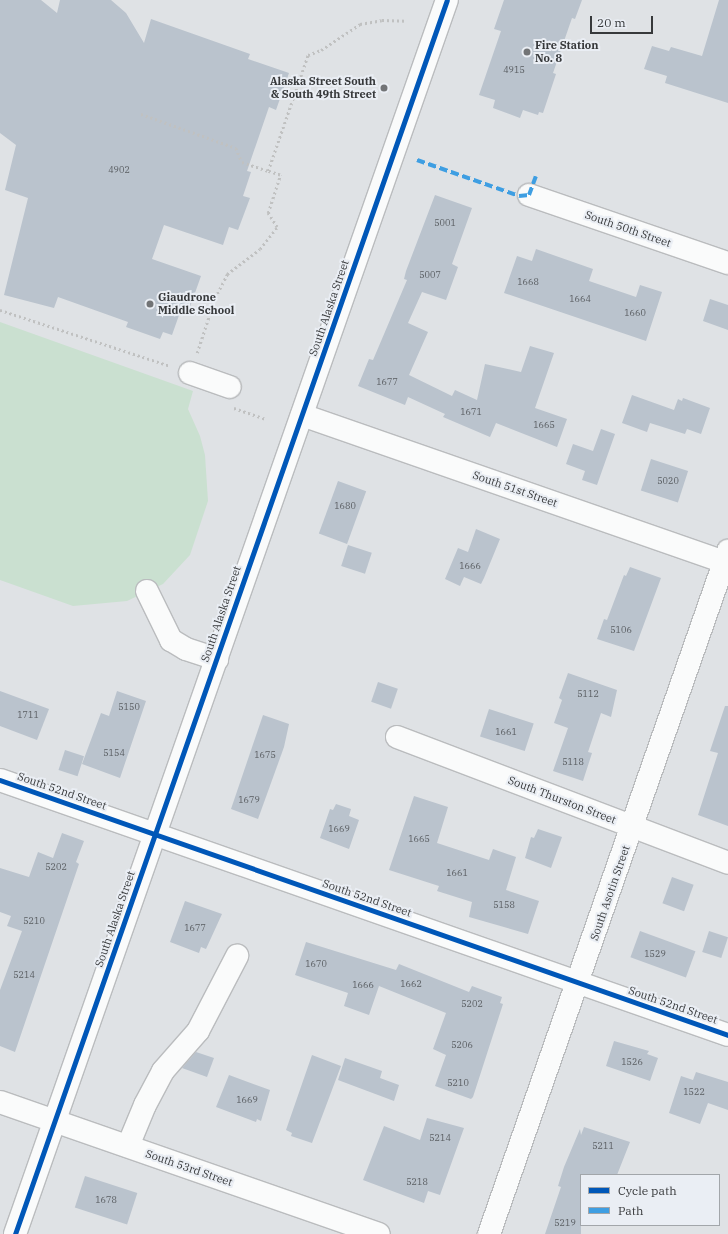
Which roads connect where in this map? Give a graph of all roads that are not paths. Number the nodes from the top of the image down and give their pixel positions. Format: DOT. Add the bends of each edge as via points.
graph roads {
  1 [pos="447,0"];
  2 [pos="529,194"];
  3 [pos="728,263"];
  4 [pos="190,373"];
  5 [pos="230,387"];
  6 [pos="302,415"];
  7 [pos="727,559"];
  8 [pos="147,591"];
  9 [pos="217,659"];
  10 [pos="397,737"];
  11 [pos="0,780"];
  12 [pos="633,827"];
  13 [pos="155,834"];
  14 [pos="728,863"];
  15 [pos="237,956"];
  16 [pos="578,983"];
  17 [pos="728,1035"];
  18 [pos="0,1102"];
  19 [pos="55,1121"];
  20 [pos="128,1146"];
  21 [pos="15,1234"];
  22 [pos="379,1234"];
  23 [pos="489,1234"];
  1 -- 6 [label="street, South Alaska Street"];
  2 -- 3 [label="street, South 50th Street"];
  4 -- 5 [label="street"];
  6 -- 7 [label="street, South 51st Street"];
  6 -- 9 [label="street, South Alaska Street"];
  7 -- 12 [label="street, South Asotin Street"];
  8 -- 9 [label="street" via="171,640 186,649"];
  9 -- 13 [label="street, South Alaska Street"];
  10 -- 12 [label="street, South Thurston Street"];
  11 -- 13 [label="street, South 52nd Street"];
  12 -- 14 [label="street, South Thurston Street"];
  12 -- 16 [label="street, South Asotin Street"];
  13 -- 16 [label="street, South 52nd Street"];
  13 -- 19 [label="street, South Alaska Street"];
  15 -- 20 [label="street" via="198,1031 163,1071"];
  16 -- 17 [label="street, South 52nd Street"];
  16 -- 23 [label="street, South Asotin Street"];
  18 -- 19 [label="street, South 53rd Street"];
  19 -- 20 [label="street, South 53rd Street"];
  19 -- 21 [label="street, South Alaska Street"];
  20 -- 22 [label="street, South 53rd Street"];
}
